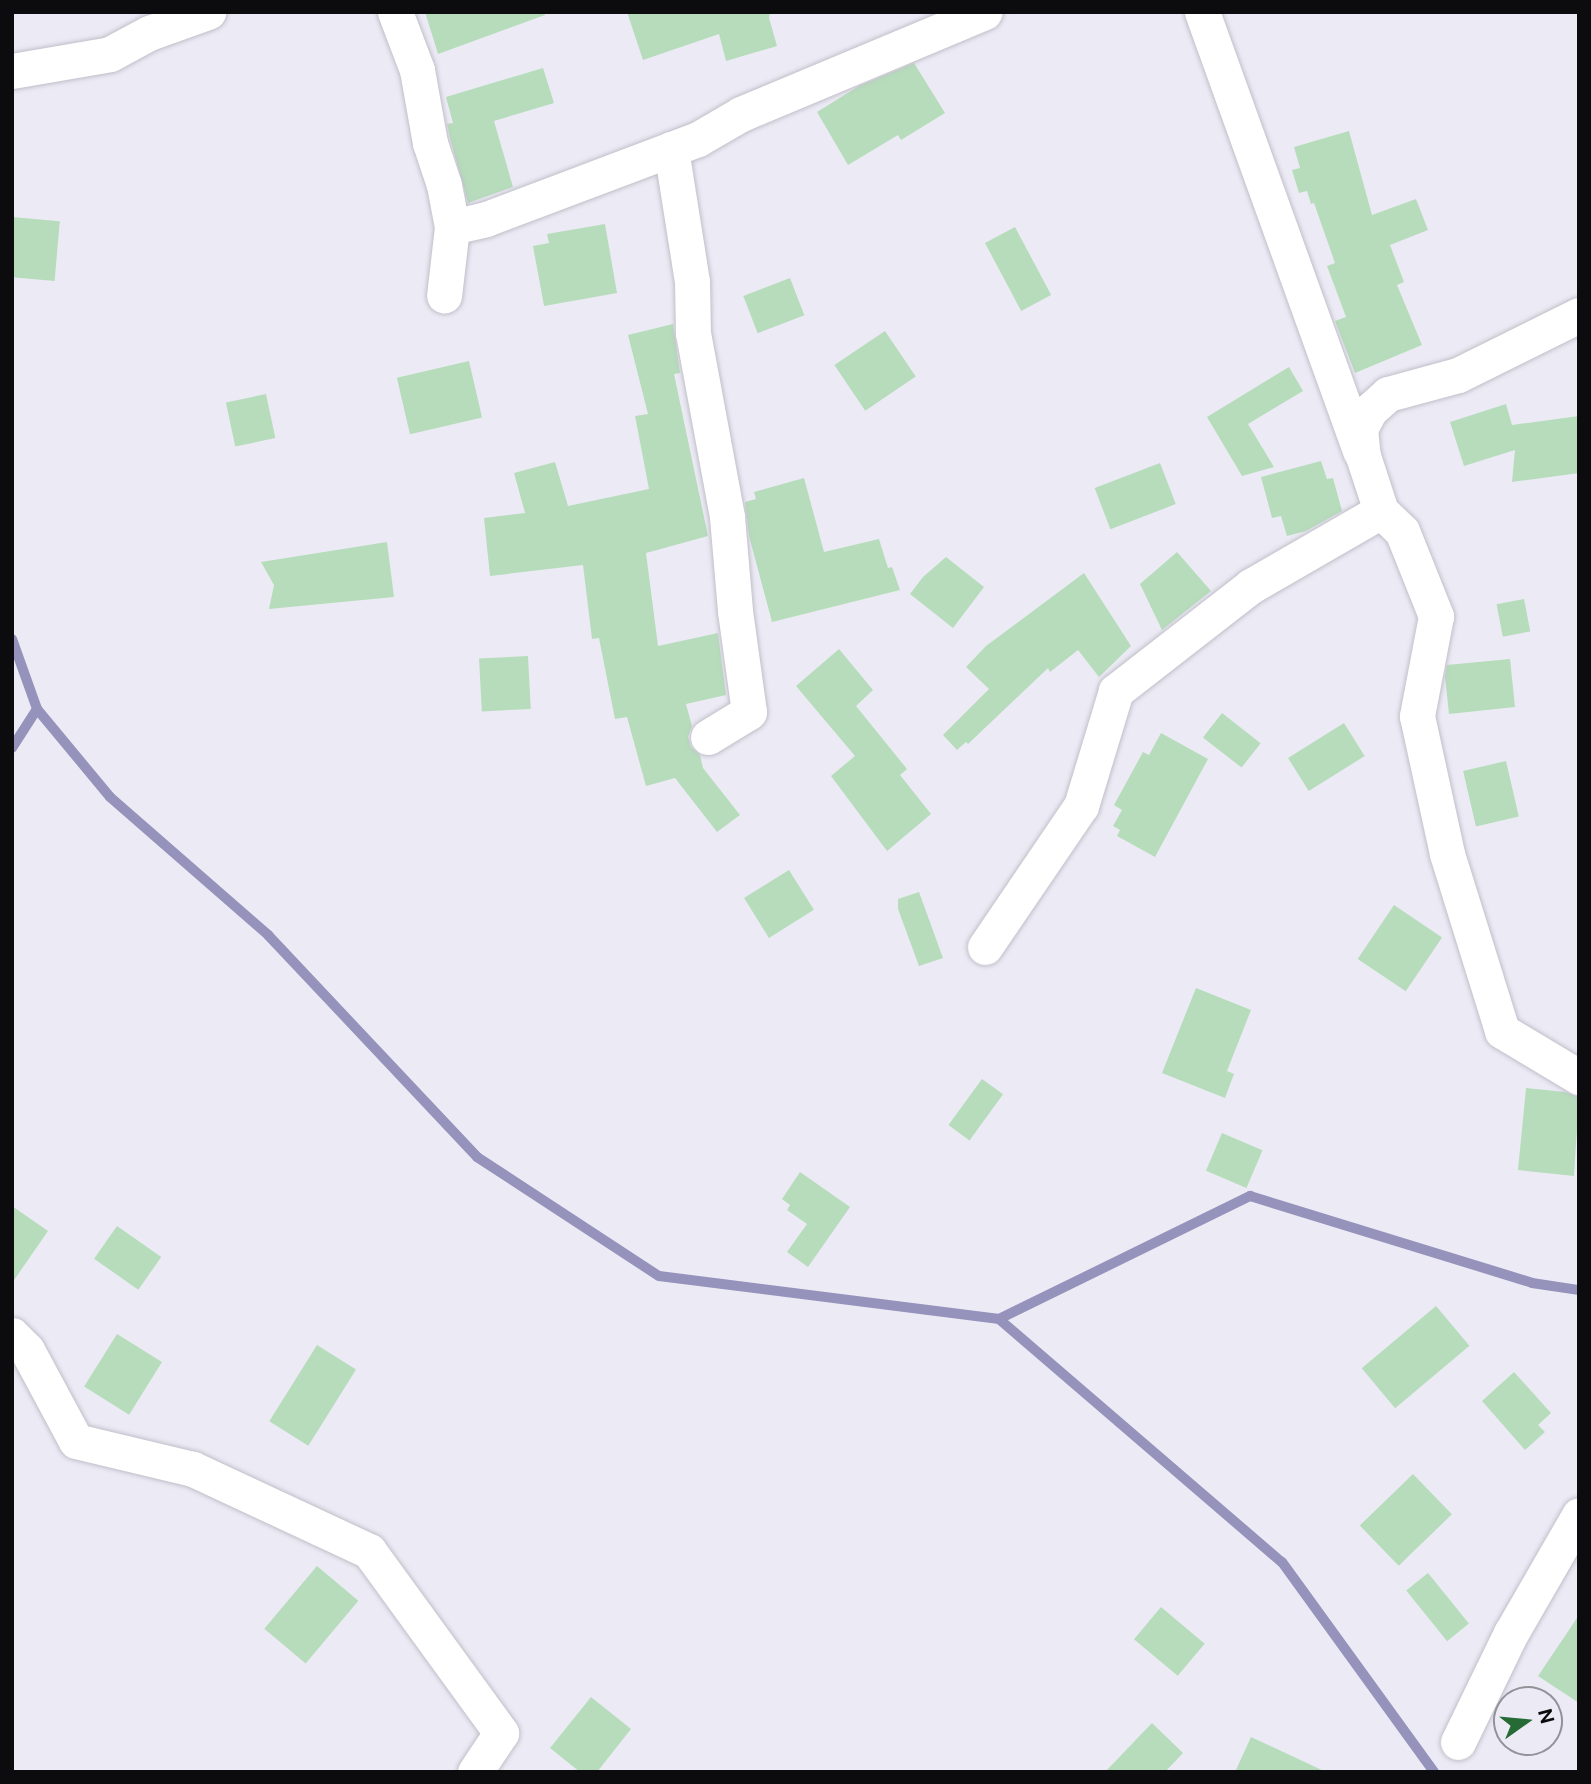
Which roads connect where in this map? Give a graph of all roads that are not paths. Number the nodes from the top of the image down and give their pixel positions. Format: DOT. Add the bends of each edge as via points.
graph roads {
  1 [pos="208,12"];
  2 [pos="395,12"];
  3 [pos="985,12"];
  4 [pos="1202,12"];
  5 [pos="12,72"];
  6 [pos="671,149"];
  7 [pos="452,227"];
  8 [pos="444,296"];
  9 [pos="1579,315"];
  10 [pos="1363,456"];
  11 [pos="1381,511"];
  12 [pos="708,737"];
  13 [pos="985,947"];
  14 [pos="1579,1077"];
  15 [pos="12,1335"];
  16 [pos="1579,1515"];
  17 [pos="1458,1742"];
  18 [pos="475,1772"];
  1 -- 5 [label="street" via="149,33 110,54"];
  2 -- 7 [label="street" via="417,70"];
  3 -- 6 [label="street" via="741,114"];
  4 -- 10 [label="street"];
  6 -- 7 [label="street" via="486,219"];
  6 -- 12 [label="street" via="692,282 693,332 727,517 749,712"];
  7 -- 8 [label="street"];
  9 -- 10 [label="street" via="1458,376 1388,394 1370,410 1360,429"];
  10 -- 11 [label="street"];
  11 -- 13 [label="street" via="1251,586 1116,691 1081,806"];
  11 -- 14 [label="street" via="1402,531 1436,616 1417,716 1447,854 1502,1031"];
  15 -- 18 [label="street" via="27,1350 76,1441 193,1469 369,1551 501,1733"];
  16 -- 17 [label="street" via="1511,1633"];
}
